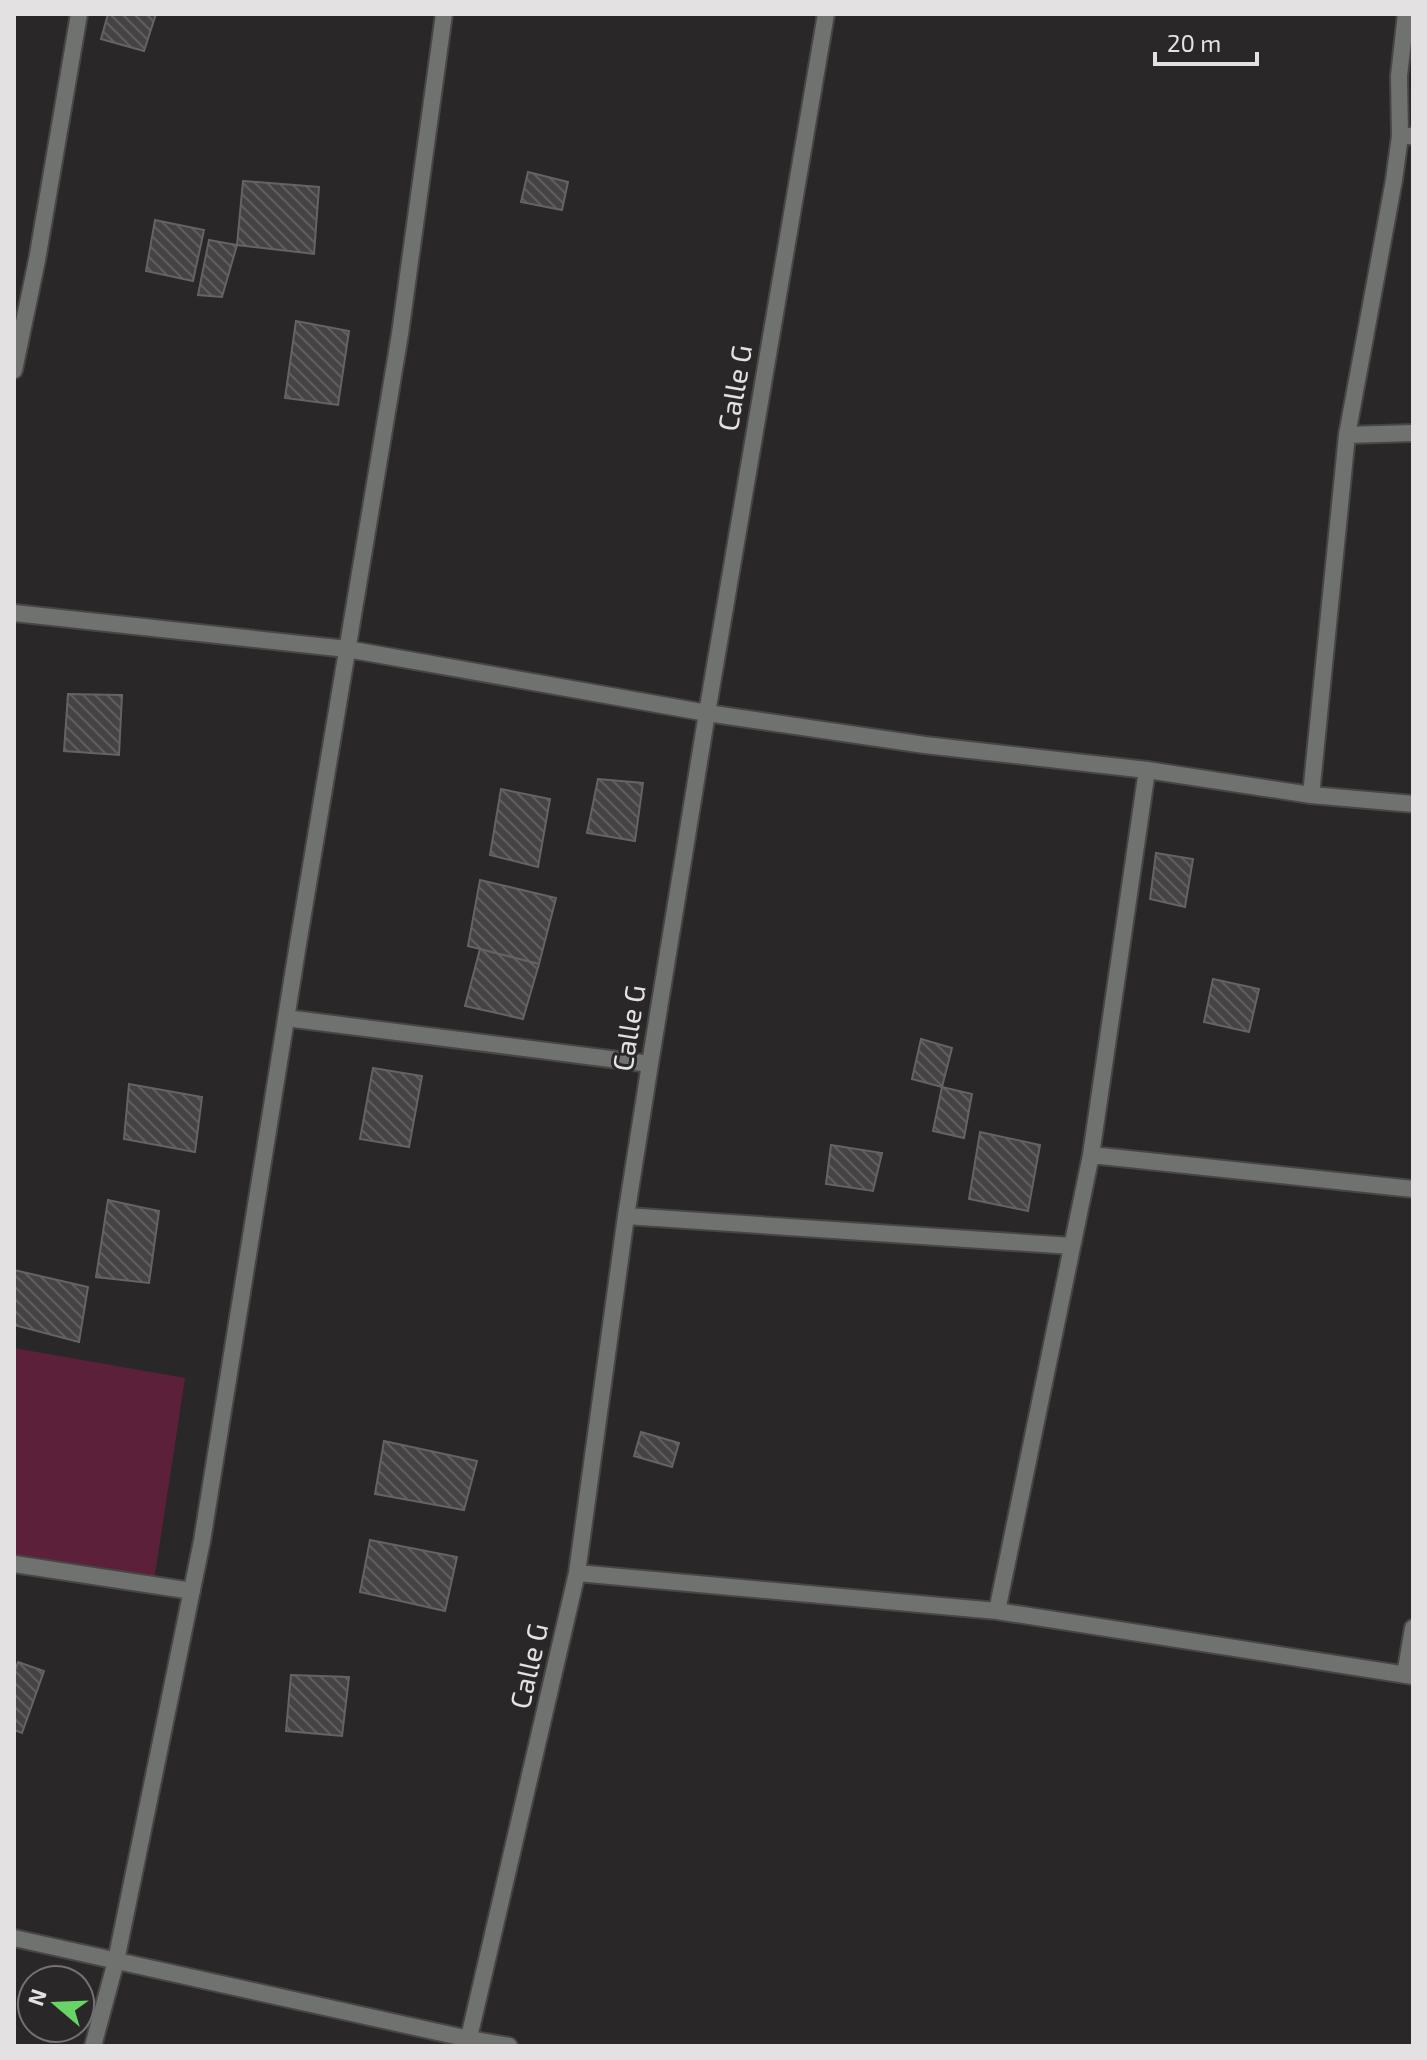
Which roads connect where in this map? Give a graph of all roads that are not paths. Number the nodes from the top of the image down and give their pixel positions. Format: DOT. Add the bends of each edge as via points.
graph roads {
  1 [pos="79,14"];
  2 [pos="444,14"];
  3 [pos="826,14"];
  4 [pos="1406,14"];
  5 [pos="1406,136"];
  6 [pos="14,370"];
  7 [pos="1413,433"];
  8 [pos="1347,435"];
  9 [pos="14,613"];
  10 [pos="347,649"];
  11 [pos="707,713"];
  12 [pos="1147,770"];
  13 [pos="1311,795"];
  14 [pos="1413,804"];
  15 [pos="286,1018"];
  16 [pos="650,1064"];
  17 [pos="1091,1155"];
  18 [pos="1413,1189"];
  19 [pos="626,1216"];
  20 [pos="1072,1246"];
  21 [pos="14,1564"];
  22 [pos="577,1573"];
  23 [pos="192,1591"];
  24 [pos="997,1611"];
  25 [pos="1413,1628"];
  26 [pos="1409,1676"];
  27 [pos="14,1938"];
  28 [pos="116,1961"];
  29 [pos="468,2042"];
  30 [pos="93,2046"];
  31 [pos="509,2046"];
  1 -- 6 [label="street"];
  2 -- 10 [label="street" via="400,334"];
  3 -- 11 [label="street, Calle G"];
  4 -- 5 [label="street" via="1399,76"];
  5 -- 8 [label="street"];
  7 -- 8 [label="street"];
  8 -- 13 [label="street"];
  9 -- 10 [label="street"];
  10 -- 11 [label="street"];
  10 -- 15 [label="street"];
  11 -- 12 [label="street"];
  11 -- 16 [label="street, Calle G"];
  12 -- 13 [label="street"];
  12 -- 17 [label="street"];
  13 -- 14 [label="street"];
  15 -- 16 [label="street"];
  15 -- 23 [label="street"];
  16 -- 19 [label="street, Calle G"];
  17 -- 18 [label="street"];
  17 -- 20 [label="street"];
  19 -- 20 [label="street"];
  19 -- 22 [label="street, Calle G"];
  20 -- 24 [label="street"];
  21 -- 23 [label="street"];
  22 -- 24 [label="street"];
  22 -- 29 [label="street, Calle G"];
  23 -- 28 [label="street"];
  24 -- 26 [label="street"];
  25 -- 26 [label="street"];
  27 -- 28 [label="street"];
  28 -- 29 [label="street"];
  28 -- 30 [label="street"];
  29 -- 31 [label="street"];
}
